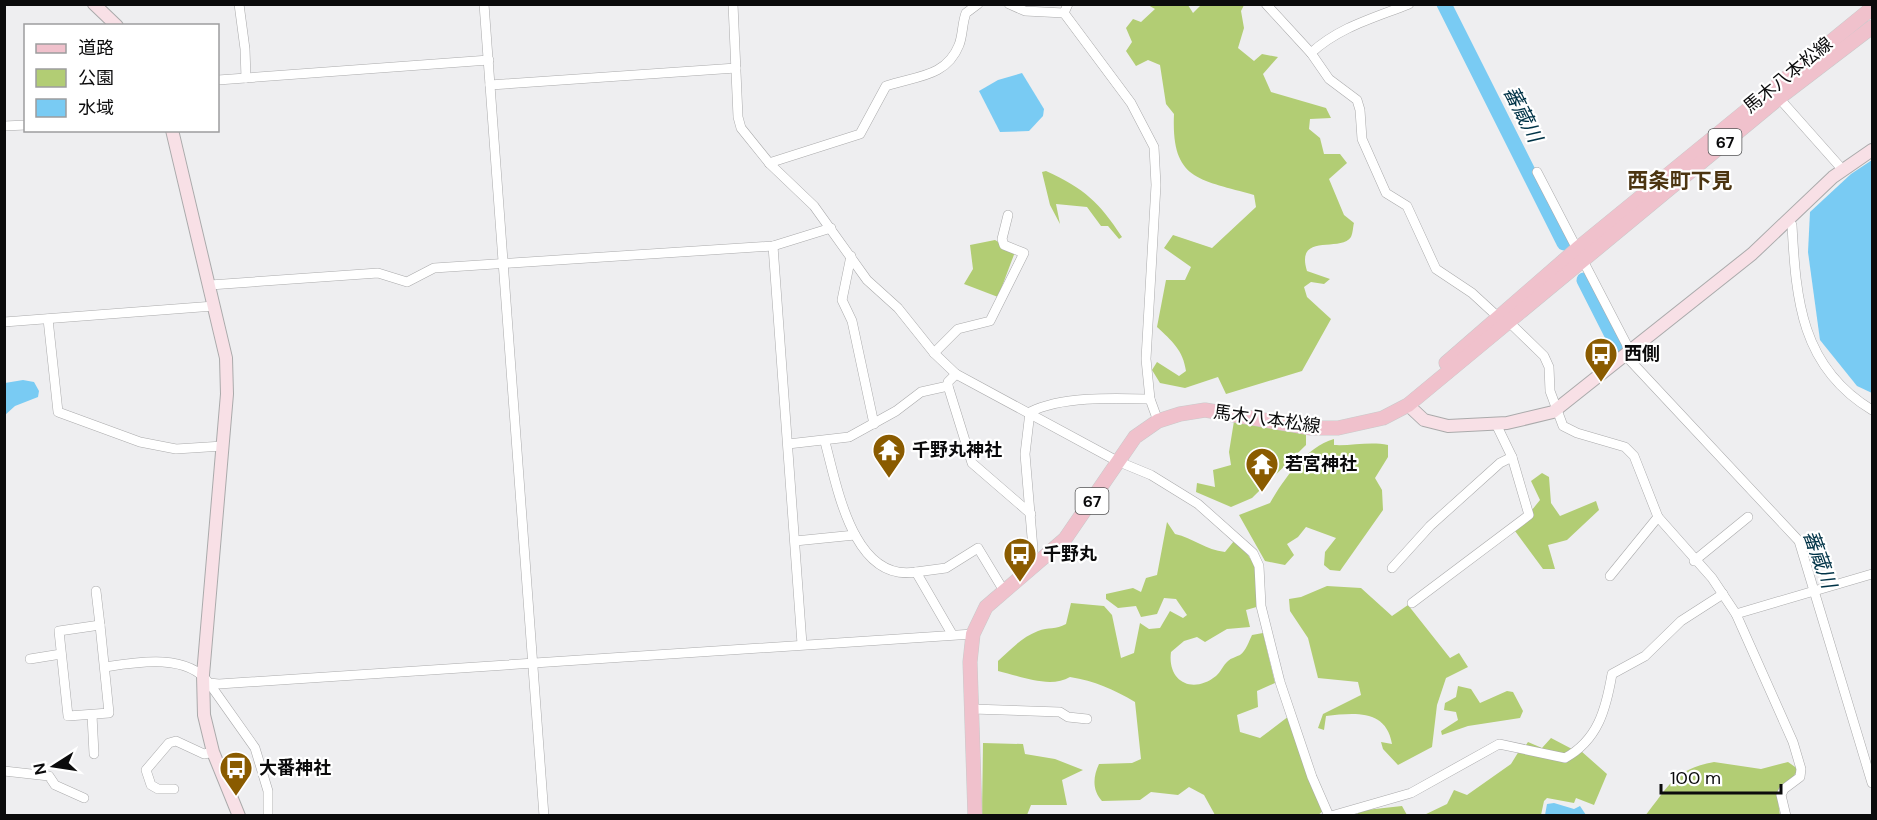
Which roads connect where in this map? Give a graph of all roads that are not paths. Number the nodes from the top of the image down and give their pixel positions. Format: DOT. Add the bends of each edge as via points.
graph roads {
  1 [pos="94,4"];
  2 [pos="239,4"];
  3 [pos="484,4"];
  4 [pos="733,4"];
  5 [pos="978,4"];
  6 [pos="1009,4"];
  7 [pos="1266,4"];
  8 [pos="1409,4"];
  9 [pos="1872,8"];
  10 [pos="1066,9"];
  11 [pos="115,24"];
  12 [pos="1872,27"];
  13 [pos="1311,54"];
  14 [pos="489,60"];
  15 [pos="736,68"];
  16 [pos="246,78"];
  17 [pos="219,80"];
  18 [pos="490,85"];
  19 [pos="1779,98"];
  20 [pos="24,125"];
  21 [pos="4,126"];
  22 [pos="172,132"];
  23 [pos="1872,150"];
  24 [pos="770,163"];
  25 [pos="1842,169"];
  26 [pos="1537,172"];
  27 [pos="1008,215"];
  28 [pos="1787,220"];
  29 [pos="831,228"];
  30 [pos="773,246"];
  31 [pos="1577,249"];
  32 [pos="851,256"];
  33 [pos="1582,263"];
  34 [pos="503,264"];
  35 [pos="210,285"];
  36 [pos="214,306"];
  37 [pos="48,319"];
  38 [pos="1503,319"];
  39 [pos="4,322"];
  40 [pos="933,353"];
  41 [pos="1628,353"];
  42 [pos="956,374"];
  43 [pos="948,386"];
  44 [pos="1150,399"];
  45 [pos="1408,405"];
  46 [pos="1872,410"];
  47 [pos="1556,411"];
  48 [pos="1030,412"];
  49 [pos="1158,421"];
  50 [pos="874,424"];
  51 [pos="1496,424"];
  52 [pos="825,442"];
  53 [pos="788,444"];
  54 [pos="223,446"];
  55 [pos="1512,457"];
  56 [pos="1117,461"];
  57 [pos="1031,514"];
  58 [pos="1658,517"];
  59 [pos="1748,517"];
  60 [pos="855,535"];
  61 [pos="795,541"];
  62 [pos="1694,561"];
  63 [pos="1392,568"];
  64 [pos="916,572"];
  65 [pos="1027,572"];
  66 [pos="1872,574"];
  67 [pos="1610,576"];
  68 [pos="96,591"];
  69 [pos="1004,591"];
  70 [pos="1812,591"];
  71 [pos="1723,594"];
  72 [pos="1412,603"];
  73 [pos="1737,614"];
  74 [pos="100,625"];
  75 [pos="952,634"];
  76 [pos="973,634"];
  77 [pos="802,644"];
  78 [pos="62,654"];
  79 [pos="30,658"];
  80 [pos="533,662"];
  81 [pos="105,668"];
  82 [pos="205,681"];
  83 [pos="972,709"];
  84 [pos="92,715"];
  85 [pos="1087,719"];
  86 [pos="213,752"];
  87 [pos="94,754"];
  88 [pos="4,771"];
  89 [pos="1872,783"];
  90 [pos="174,789"];
  91 [pos="84,798"];
  92 [pos="239,816"];
  93 [pos="268,816"];
  94 [pos="544,816"];
  95 [pos="975,816"];
  96 [pos="1330,816"];
  97 [pos="1786,816"];
  1 -- 11 [label="street"];
  2 -- 16 [label="street"];
  3 -- 14 [label="street"];
  4 -- 15 [label="street"];
  5 -- 24 [label="street" via="966,13 959,44 947,64 930,74 886,87 860,134"];
  6 -- 10 [label="street" via="1026,10"];
  7 -- 13 [label="street"];
  8 -- 13 [label="street" via="1348,27"];
  9 -- 31 [label="main road, 馬木八本松線 / 67"];
  10 -- 44 [label="street" via="1131,103 1154,147 1156,185 1146,359"];
  12 -- 19 [label="main road, 馬木八本松線 / 67"];
  13 -- 38 [label="street" via="1329,80 1357,100 1362,139 1386,193 1407,206 1436,270"];
  14 -- 16 [label="street"];
  14 -- 18 [label="street"];
  15 -- 18 [label="street"];
  15 -- 24 [label="street" via="741,128"];
  16 -- 17 [label="street"];
  18 -- 34 [label="street"];
  19 -- 25 [label="street"];
  19 -- 33 [label="main road, 馬木八本松線 / 67"];
  20 -- 21 [label="street"];
  22 -- 35 [label="street"];
  23 -- 25 [label="street"];
  24 -- 29 [label="street"];
  25 -- 28 [label="street"];
  26 -- 31 [label="street"];
  27 -- 40 [label="street" via="1004,245 1024,253 999,306 990,321 958,329"];
  28 -- 41 [label="street" via="1752,254"];
  28 -- 46 [label="street" via="1792,225 1800,311 1810,342 1821,363"];
  29 -- 30 [label="street"];
  29 -- 32 [label="street"];
  30 -- 34 [label="street"];
  30 -- 53 [label="street"];
  31 -- 33 [label="street"];
  31 -- 38 [label="main road, 馬木八本松線 / 67"];
  32 -- 40 [label="street" via="867,280 898,308"];
  32 -- 50 [label="street" via="842,300 852,321"];
  33 -- 38 [label="main road, 馬木八本松線 / 67"];
  33 -- 41 [label="street"];
  34 -- 35 [label="street" via="434,268 407,282 378,273"];
  34 -- 80 [label="street"];
  35 -- 36 [label="street"];
  36 -- 37 [label="street"];
  36 -- 54 [label="street" via="226,358"];
  37 -- 39 [label="street"];
  37 -- 54 [label="street" via="58,412 140,442 176,449"];
  38 -- 45 [label="main road, 馬木八本松線 / 67"];
  38 -- 47 [label="street" via="1544,356"];
  40 -- 42 [label="street"];
  41 -- 47 [label="street"];
  41 -- 70 [label="street" via="1794,534"];
  42 -- 43 [label="street"];
  42 -- 48 [label="street"];
  43 -- 50 [label="street" via="921,392"];
  43 -- 57 [label="street" via="972,464"];
  44 -- 48 [label="street" via="1111,397 1042,406"];
  44 -- 49 [label="street"];
  45 -- 49 [label="main road, 馬木八本松線 / 67" via="1383,418 1338,428 1311,428 1205,410"];
  45 -- 51 [label="street" via="1435,425"];
  47 -- 51 [label="street"];
  47 -- 58 [label="street" via="1563,426 1625,447 1634,456"];
  48 -- 56 [label="street"];
  48 -- 57 [label="street" via="1025,454"];
  49 -- 56 [label="main road, 馬木八本松線 / 67" via="1135,437"];
  50 -- 52 [label="street" via="849,437"];
  51 -- 55 [label="street"];
  52 -- 53 [label="street"];
  52 -- 60 [label="street"];
  53 -- 61 [label="street"];
  54 -- 82 [label="street"];
  55 -- 63 [label="street" via="1500,463 1430,526"];
  55 -- 72 [label="street" via="1529,515"];
  56 -- 65 [label="main road, 馬木八本松線 / 67" via="1065,539"];
  56 -- 96 [label="street" via="1151,475 1198,504 1253,553 1259,566 1261,606 1280,682 1312,777"];
  57 -- 65 [label="street" via="1033,549"];
  58 -- 62 [label="street"];
  58 -- 67 [label="street"];
  59 -- 62 [label="street"];
  60 -- 61 [label="street"];
  60 -- 64 [label="street" via="867,555 890,572"];
  61 -- 77 [label="street"];
  62 -- 71 [label="street"];
  64 -- 69 [label="street" via="946,568 978,548"];
  64 -- 75 [label="street"];
  65 -- 69 [label="main road, 馬木八本松線 / 67"];
  66 -- 70 [label="street"];
  68 -- 74 [label="street"];
  69 -- 76 [label="main road, 馬木八本松線 / 67" via="986,607"];
  70 -- 73 [label="street"];
  70 -- 89 [label="street"];
  71 -- 73 [label="street"];
  71 -- 96 [label="street" via="1681,621 1646,656 1612,674 1601,722 1573,754 1565,758 1499,744 1411,793"];
  73 -- 97 [label="street" via="1794,742 1801,769 1800,777 1781,795"];
  74 -- 78 [label="street" via="59,632"];
  74 -- 81 [label="street"];
  75 -- 76 [label="street"];
  75 -- 77 [label="street"];
  76 -- 83 [label="main road, 馬木八本松線 / 67"];
  77 -- 80 [label="street"];
  78 -- 79 [label="street"];
  78 -- 84 [label="street" via="68,716"];
  80 -- 82 [label="street"];
  80 -- 94 [label="street"];
  81 -- 82 [label="street" via="169,663 197,670"];
  81 -- 84 [label="street" via="109,713"];
  82 -- 86 [label="street" via="204,715"];
  82 -- 93 [label="street" via="255,748 268,791"];
  83 -- 85 [label="street" via="1060,712"];
  83 -- 95 [label="main road, 馬木八本松線 / 67"];
  84 -- 87 [label="street"];
  86 -- 90 [label="street" via="204,753 176,741 169,743 146,770 151,785"];
  86 -- 92 [label="street"];
  88 -- 91 [label="street" via="50,776 55,785"];
}
